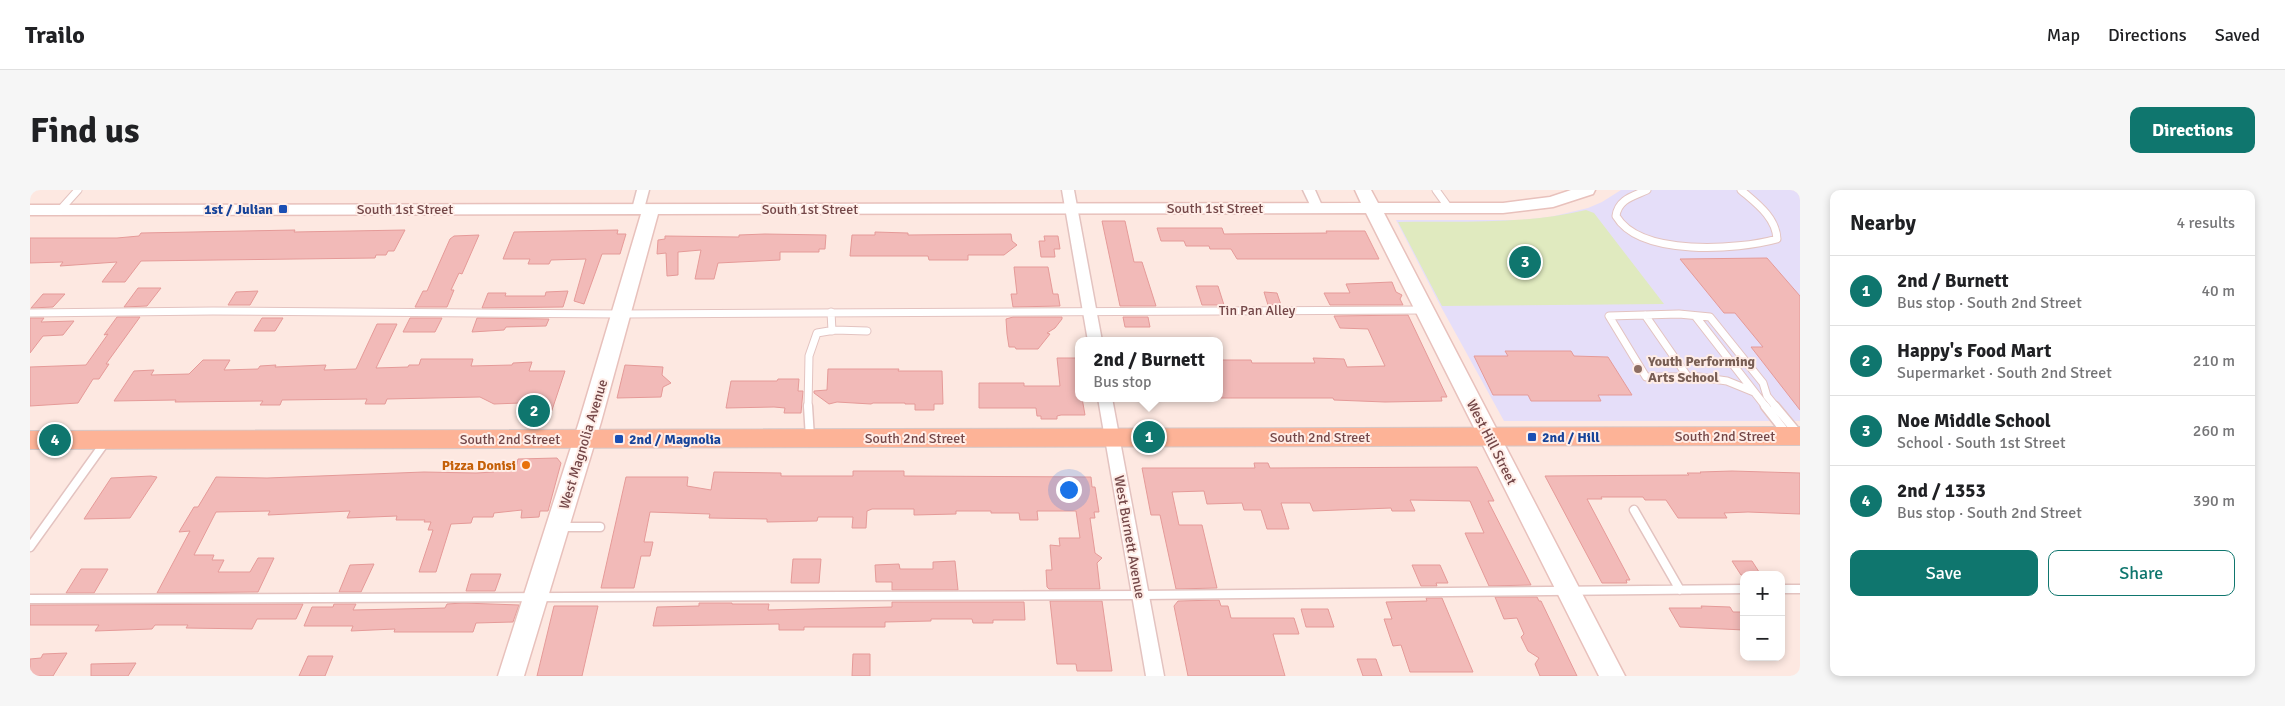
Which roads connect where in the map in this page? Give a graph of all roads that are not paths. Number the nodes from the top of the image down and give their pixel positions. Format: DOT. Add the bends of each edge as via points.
graph roads {
  1 [pos="78,190"];
  2 [pos="643,190"];
  3 [pos="1068,190"];
  4 [pos="1309,190"];
  5 [pos="1362,190"];
  6 [pos="1436,190"];
  7 [pos="1587,190"];
  8 [pos="1647,190"];
  9 [pos="1741,190"];
  10 [pos="1317,208"];
  11 [pos="1449,208"];
  12 [pos="1071,209"];
  13 [pos="1372,209"];
  14 [pos="30,210"];
  15 [pos="60,210"];
  16 [pos="644,210"];
  17 [pos="1090,310"];
  18 [pos="1425,310"];
  19 [pos="831,312"];
  20 [pos="30,313"];
  21 [pos="622,314"];
  22 [pos="1645,315"];
  23 [pos="1696,317"];
  24 [pos="832,331"];
  25 [pos="867,331"];
  26 [pos="1094,337"];
  27 [pos="1688,377"];
  28 [pos="1754,392"];
  29 [pos="1107,402"];
  30 [pos="1796,436"];
  31 [pos="1489,437"];
  32 [pos="810,438"];
  33 [pos="1112,438"];
  34 [pos="107,439"];
  35 [pos="585,439"];
  36 [pos="30,440"];
  37 [pos="1634,510"];
  38 [pos="558,527"];
  39 [pos="600,527"];
  40 [pos="30,547"];
  41 [pos="1740,589"];
  42 [pos="1785,589"];
  43 [pos="1800,589"];
  44 [pos="1568,590"];
  45 [pos="1680,590"];
  46 [pos="1141,595"];
  47 [pos="30,599"];
  48 [pos="535,599"];
  49 [pos="512,676"];
  50 [pos="1155,676"];
  51 [pos="1612,676"];
  1 -- 15 [label="lane"];
  2 -- 16 [label="street"];
  3 -- 12 [label="street"];
  4 -- 10 [label="street"];
  5 -- 13 [label="street, West Hill Street"];
  6 -- 11 [label="lane"];
  7 -- 11 [label="street, South 1st Street" via="1536,205"];
  8 -- 9 [label="lane" via="1620,204 1616,214 1622,224 1642,237 1684,246 1748,246 1777,239 1778,233 1770,220"];
  10 -- 12 [label="street, South 1st Street"];
  10 -- 13 [label="street, South 1st Street"];
  11 -- 13 [label="street, South 1st Street"];
  12 -- 16 [label="street, South 1st Street"];
  12 -- 17 [label="street"];
  13 -- 18 [label="street, West Hill Street"];
  14 -- 15 [label="street, South 1st Street"];
  15 -- 16 [label="street, South 1st Street"];
  16 -- 21 [label="street, West Magnolia Avenue"];
  17 -- 18 [label="lane, Tin Pan Alley"];
  17 -- 19 [label="lane, Tin Pan Alley"];
  17 -- 26 [label="street"];
  18 -- 31 [label="street, West Hill Street"];
  19 -- 21 [label="lane, Tin Pan Alley"];
  19 -- 24 [label="lane"];
  20 -- 21 [label="lane, Tin Pan Alley"];
  21 -- 35 [label="street, West Magnolia Avenue"];
  22 -- 23 [label="lane"];
  22 -- 27 [label="lane"];
  22 -- 27 [label="lane" via="1609,316 1646,377"];
  23 -- 28 [label="lane"];
  23 -- 30 [label="lane" via="1710,317 1763,383 1767,396"];
  24 -- 25 [label="lane"];
  24 -- 32 [label="lane" via="816,333 811,342"];
  27 -- 28 [label="lane" via="1727,381"];
  28 -- 30 [label="lane"];
  29 -- 33 [label="street, West Burnett Avenue"];
  30 -- 31 [label="main road, South 2nd Street"];
  31 -- 33 [label="main road, South 2nd Street"];
  31 -- 44 [label="street, West Hill Street"];
  32 -- 33 [label="main road, South 2nd Street"];
  32 -- 35 [label="main road, South 2nd Street"];
  33 -- 46 [label="street, West Burnett Avenue"];
  34 -- 35 [label="main road, South 2nd Street"];
  34 -- 36 [label="main road, South 2nd Street"];
  34 -- 40 [label="lane"];
  35 -- 38 [label="street, West Magnolia Avenue"];
  37 -- 45 [label="lane"];
  38 -- 39 [label="lane"];
  38 -- 48 [label="street, West Magnolia Avenue"];
  41 -- 45 [label="lane"];
  42 -- 43 [label="lane"];
  44 -- 45 [label="lane"];
  44 -- 46 [label="lane"];
  44 -- 51 [label="street, West Hill Street"];
  46 -- 48 [label="lane"];
  46 -- 50 [label="street, West Burnett Avenue"];
  47 -- 48 [label="lane"];
  48 -- 49 [label="street, West Magnolia Avenue"];
}
